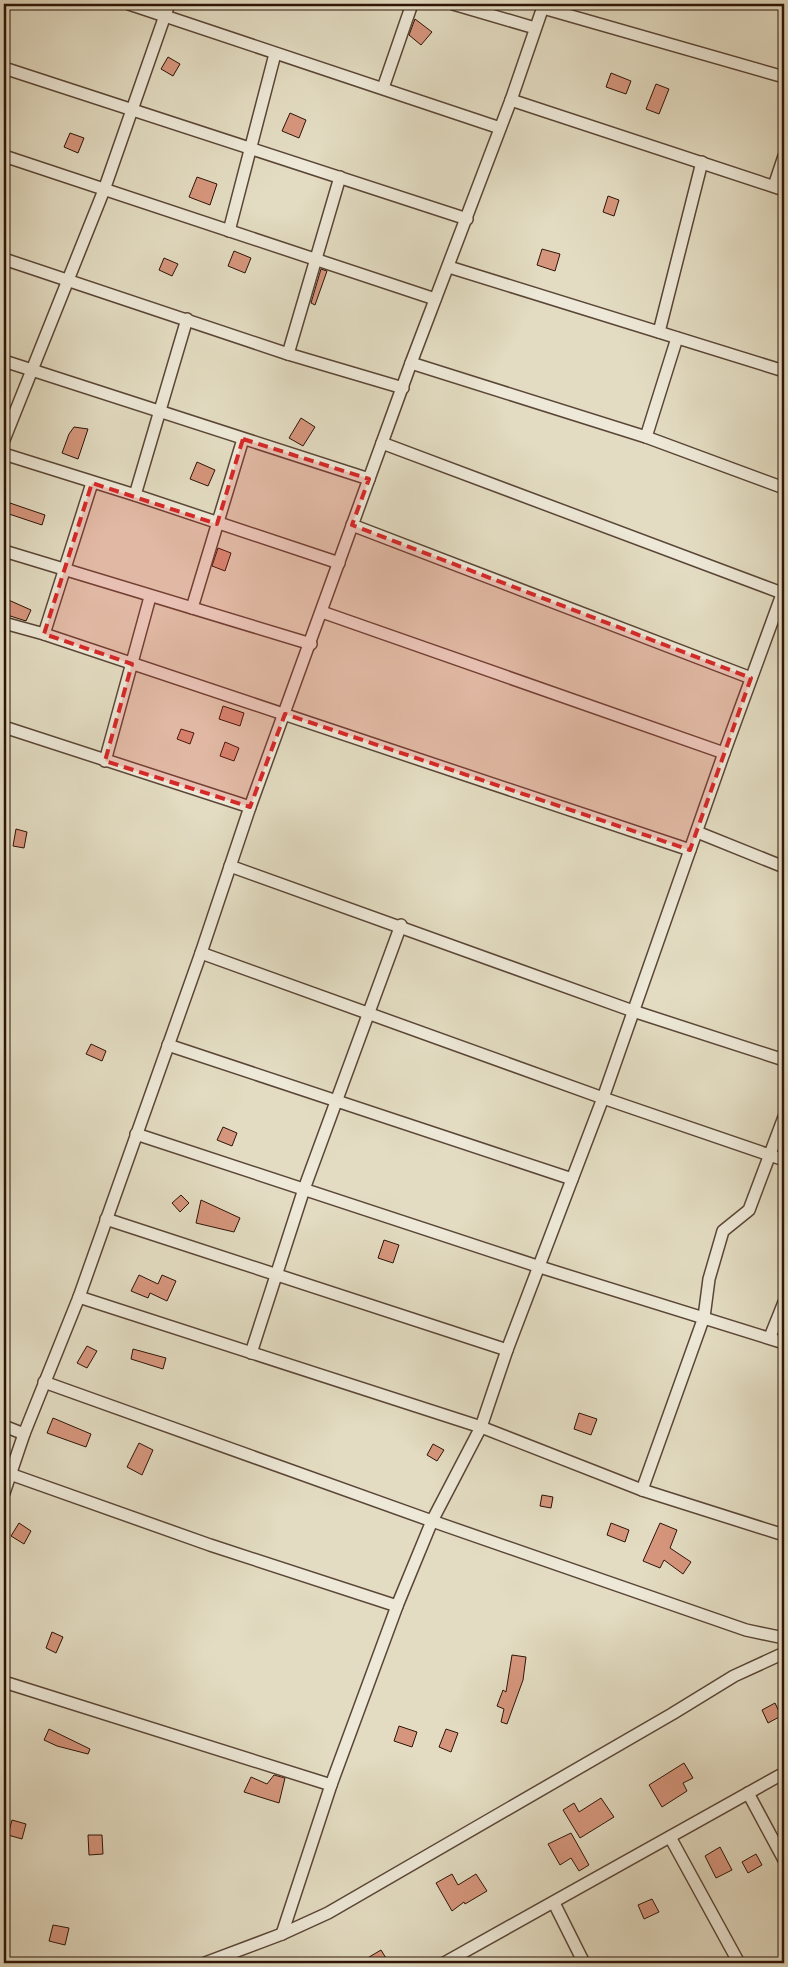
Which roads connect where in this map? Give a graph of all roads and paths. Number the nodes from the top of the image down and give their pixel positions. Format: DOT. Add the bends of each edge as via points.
graph roads {
  1 [pos="129,4"];
  2 [pos="169,4"];
  3 [pos="412,4"];
  4 [pos="453,4"];
  5 [pos="544,6"];
  6 [pos="164,15"];
  7 [pos="535,28"];
  8 [pos="275,54"];
  9 [pos="4,68"];
  10 [pos="784,77"];
  11 [pos="384,88"];
  12 [pos="512,100"];
  13 [pos="131,109"];
  14 [pos="500,128"];
  15 [pos="250,147"];
  16 [pos="4,156"];
  17 [pos="784,156"];
  18 [pos="702,162"];
  19 [pos="340,177"];
  20 [pos="779,188"];
  21 [pos="104,190"];
  22 [pos="467,219"];
  23 [pos="229,231"];
  24 [pos="4,259"];
  25 [pos="316,260"];
  26 [pos="449,267"];
  27 [pos="68,280"];
  28 [pos="435,299"];
  29 [pos="187,319"];
  30 [pos="658,332"];
  31 [pos="677,338"];
  32 [pos="288,354"];
  33 [pos="4,361"];
  34 [pos="411,363"];
  35 [pos="31,370"];
  36 [pos="784,371"];
  37 [pos="403,388"];
  38 [pos="161,411"];
  39 [pos="646,437"];
  40 [pos="243,439"];
  41 [pos="4,440"];
  42 [pos="382,444"];
  43 [pos="4,454"];
  44 [pos="369,479"];
  45 [pos="92,483"];
  46 [pos="784,488"];
  47 [pos="135,495"];
  48 [pos="217,524"];
  49 [pos="352,525"];
  50 [pos="4,551"];
  51 [pos="339,563"];
  52 [pos="65,571"];
  53 [pos="783,591"];
  54 [pos="150,597"];
  55 [pos="192,608"];
  56 [pos="322,612"];
  57 [pos="4,624"];
  58 [pos="44,634"];
  59 [pos="311,644"];
  60 [pos="132,664"];
  61 [pos="751,678"];
  62 [pos="284,714"];
  63 [pos="4,727"];
  64 [pos="724,753"];
  65 [pos="105,761"];
  66 [pos="250,807"];
  67 [pos="697,832"];
  68 [pos="690,850"];
  69 [pos="230,866"];
  70 [pos="784,867"];
  71 [pos="401,925"];
  72 [pos="201,953"];
  73 [pos="633,1011"];
  74 [pos="369,1014"];
  75 [pos="168,1045"];
  76 [pos="784,1060"];
  77 [pos="603,1098"];
  78 [pos="337,1102"];
  79 [pos="784,1117"];
  80 [pos="136,1134"];
  81 [pos="768,1155"];
  82 [pos="784,1160"];
  83 [pos="572,1179"];
  84 [pos="304,1189"];
  85 [pos="106,1219"];
  86 [pos="540,1266"];
  87 [pos="275,1274"];
  88 [pos="79,1297"];
  89 [pos="784,1302"];
  90 [pos="704,1317"];
  91 [pos="770,1337"];
  92 [pos="784,1342"];
  93 [pos="507,1350"];
  94 [pos="250,1353"];
  95 [pos="44,1382"];
  96 [pos="4,1426"];
  97 [pos="480,1427"];
  98 [pos="24,1434"];
  99 [pos="10,1474"];
  100 [pos="642,1490"];
  101 [pos="4,1493"];
  102 [pos="432,1521"];
  103 [pos="784,1535"];
  104 [pos="397,1606"];
  105 [pos="784,1638"];
  106 [pos="784,1653"];
  107 [pos="4,1682"];
  108 [pos="784,1773"];
  109 [pos="331,1785"];
  110 [pos="748,1793"];
  111 [pos="670,1837"];
  112 [pos="784,1860"];
  113 [pos="554,1903"];
  114 [pos="282,1934"];
  115 [pos="465,1958"];
  116 [pos="206,1963"];
  117 [pos="444,1963"];
  118 [pos="584,1963"];
  119 [pos="739,1963"];
  1 -- 6 [label="street"];
  2 -- 6 [label="street"];
  3 -- 11 [label="street"];
  4 -- 7 [label="street"];
  5 -- 7 [label="street"];
  5 -- 10 [label="street"];
  6 -- 8 [label="street"];
  6 -- 13 [label="street"];
  7 -- 12 [label="street"];
  8 -- 11 [label="street"];
  8 -- 15 [label="street"];
  9 -- 13 [label="street"];
  11 -- 14 [label="street"];
  12 -- 14 [label="street"];
  12 -- 18 [label="street"];
  13 -- 15 [label="street"];
  13 -- 21 [label="street"];
  14 -- 22 [label="street"];
  15 -- 19 [label="street"];
  15 -- 23 [label="street"];
  16 -- 21 [label="street"];
  17 -- 20 [label="street"];
  18 -- 20 [label="street"];
  18 -- 30 [label="street"];
  19 -- 22 [label="street"];
  19 -- 25 [label="street"];
  21 -- 23 [label="street"];
  21 -- 27 [label="street"];
  22 -- 26 [label="street"];
  23 -- 25 [label="street"];
  24 -- 27 [label="street"];
  25 -- 28 [label="street"];
  25 -- 32 [label="street"];
  26 -- 28 [label="street"];
  26 -- 30 [label="street"];
  27 -- 29 [label="street"];
  27 -- 35 [label="street"];
  28 -- 34 [label="street"];
  29 -- 32 [label="street"];
  29 -- 38 [label="street"];
  30 -- 31 [label="street"];
  31 -- 36 [label="street"];
  31 -- 39 [label="street"];
  32 -- 37 [label="street"];
  33 -- 35 [label="street"];
  34 -- 37 [label="street"];
  34 -- 39 [label="street"];
  35 -- 38 [label="street"];
  35 -- 41 [label="street"];
  37 -- 42 [label="street"];
  38 -- 40 [label="street"];
  38 -- 47 [label="street"];
  39 -- 46 [label="street"];
  40 -- 44 [label="street"];
  40 -- 48 [label="street"];
  42 -- 44 [label="street"];
  42 -- 53 [label="street"];
  43 -- 45 [label="street"];
  44 -- 49 [label="street"];
  45 -- 47 [label="street"];
  45 -- 52 [label="street"];
  47 -- 48 [label="street"];
  48 -- 51 [label="street"];
  48 -- 55 [label="street"];
  49 -- 51 [label="street"];
  49 -- 61 [label="street"];
  50 -- 52 [label="street"];
  51 -- 56 [label="street"];
  52 -- 54 [label="street"];
  52 -- 58 [label="street"];
  53 -- 61 [label="street"];
  54 -- 55 [label="street"];
  54 -- 60 [label="street"];
  55 -- 59 [label="street"];
  56 -- 59 [label="street"];
  56 -- 64 [label="street"];
  57 -- 58 [label="street"];
  58 -- 60 [label="street"];
  59 -- 62 [label="street"];
  60 -- 62 [label="street"];
  60 -- 65 [label="street"];
  61 -- 64 [label="street"];
  62 -- 66 [label="street"];
  62 -- 68 [label="street"];
  63 -- 65 [label="street"];
  64 -- 67 [label="street"];
  65 -- 66 [label="street"];
  66 -- 69 [label="street"];
  67 -- 68 [label="street"];
  67 -- 70 [label="street"];
  68 -- 73 [label="street"];
  69 -- 71 [label="street"];
  69 -- 72 [label="street"];
  71 -- 73 [label="street"];
  71 -- 74 [label="street"];
  72 -- 74 [label="street"];
  72 -- 75 [label="street"];
  73 -- 76 [label="street"];
  73 -- 77 [label="street"];
  74 -- 77 [label="street"];
  74 -- 78 [label="street"];
  75 -- 78 [label="street"];
  75 -- 80 [label="street"];
  77 -- 81 [label="street"];
  77 -- 83 [label="street"];
  78 -- 83 [label="street"];
  78 -- 84 [label="street"];
  79 -- 81 [label="street"];
  80 -- 84 [label="street"];
  80 -- 85 [label="street"];
  81 -- 82 [label="street"];
  81 -- 90 [label="street" via="749,1210 723,1231 709,1279"];
  83 -- 86 [label="street"];
  84 -- 86 [label="street"];
  84 -- 87 [label="street"];
  85 -- 87 [label="street"];
  85 -- 88 [label="street"];
  86 -- 90 [label="street"];
  86 -- 93 [label="street"];
  87 -- 93 [label="street"];
  87 -- 94 [label="street"];
  88 -- 94 [label="street"];
  88 -- 95 [label="street"];
  89 -- 91 [label="street"];
  90 -- 91 [label="street"];
  90 -- 100 [label="street"];
  91 -- 92 [label="street"];
  93 -- 97 [label="street"];
  94 -- 97 [label="street"];
  95 -- 98 [label="street"];
  95 -- 102 [label="street"];
  96 -- 98 [label="street"];
  97 -- 100 [label="street"];
  97 -- 102 [label="street"];
  98 -- 99 [label="street"];
  99 -- 101 [label="street"];
  99 -- 104 [label="street" via="210,1545"];
  100 -- 103 [label="street"];
  102 -- 104 [label="street"];
  102 -- 105 [label="street" via="746,1630"];
  104 -- 109 [label="street"];
  106 -- 114 [label="street" via="734,1676 336,1908"];
  107 -- 109 [label="street"];
  108 -- 110 [label="street"];
  109 -- 114 [label="street"];
  110 -- 111 [label="street"];
  110 -- 112 [label="street"];
  111 -- 113 [label="street"];
  111 -- 119 [label="street"];
  113 -- 115 [label="street"];
  113 -- 118 [label="street"];
  114 -- 116 [label="street"];
  115 -- 117 [label="street"];
}
